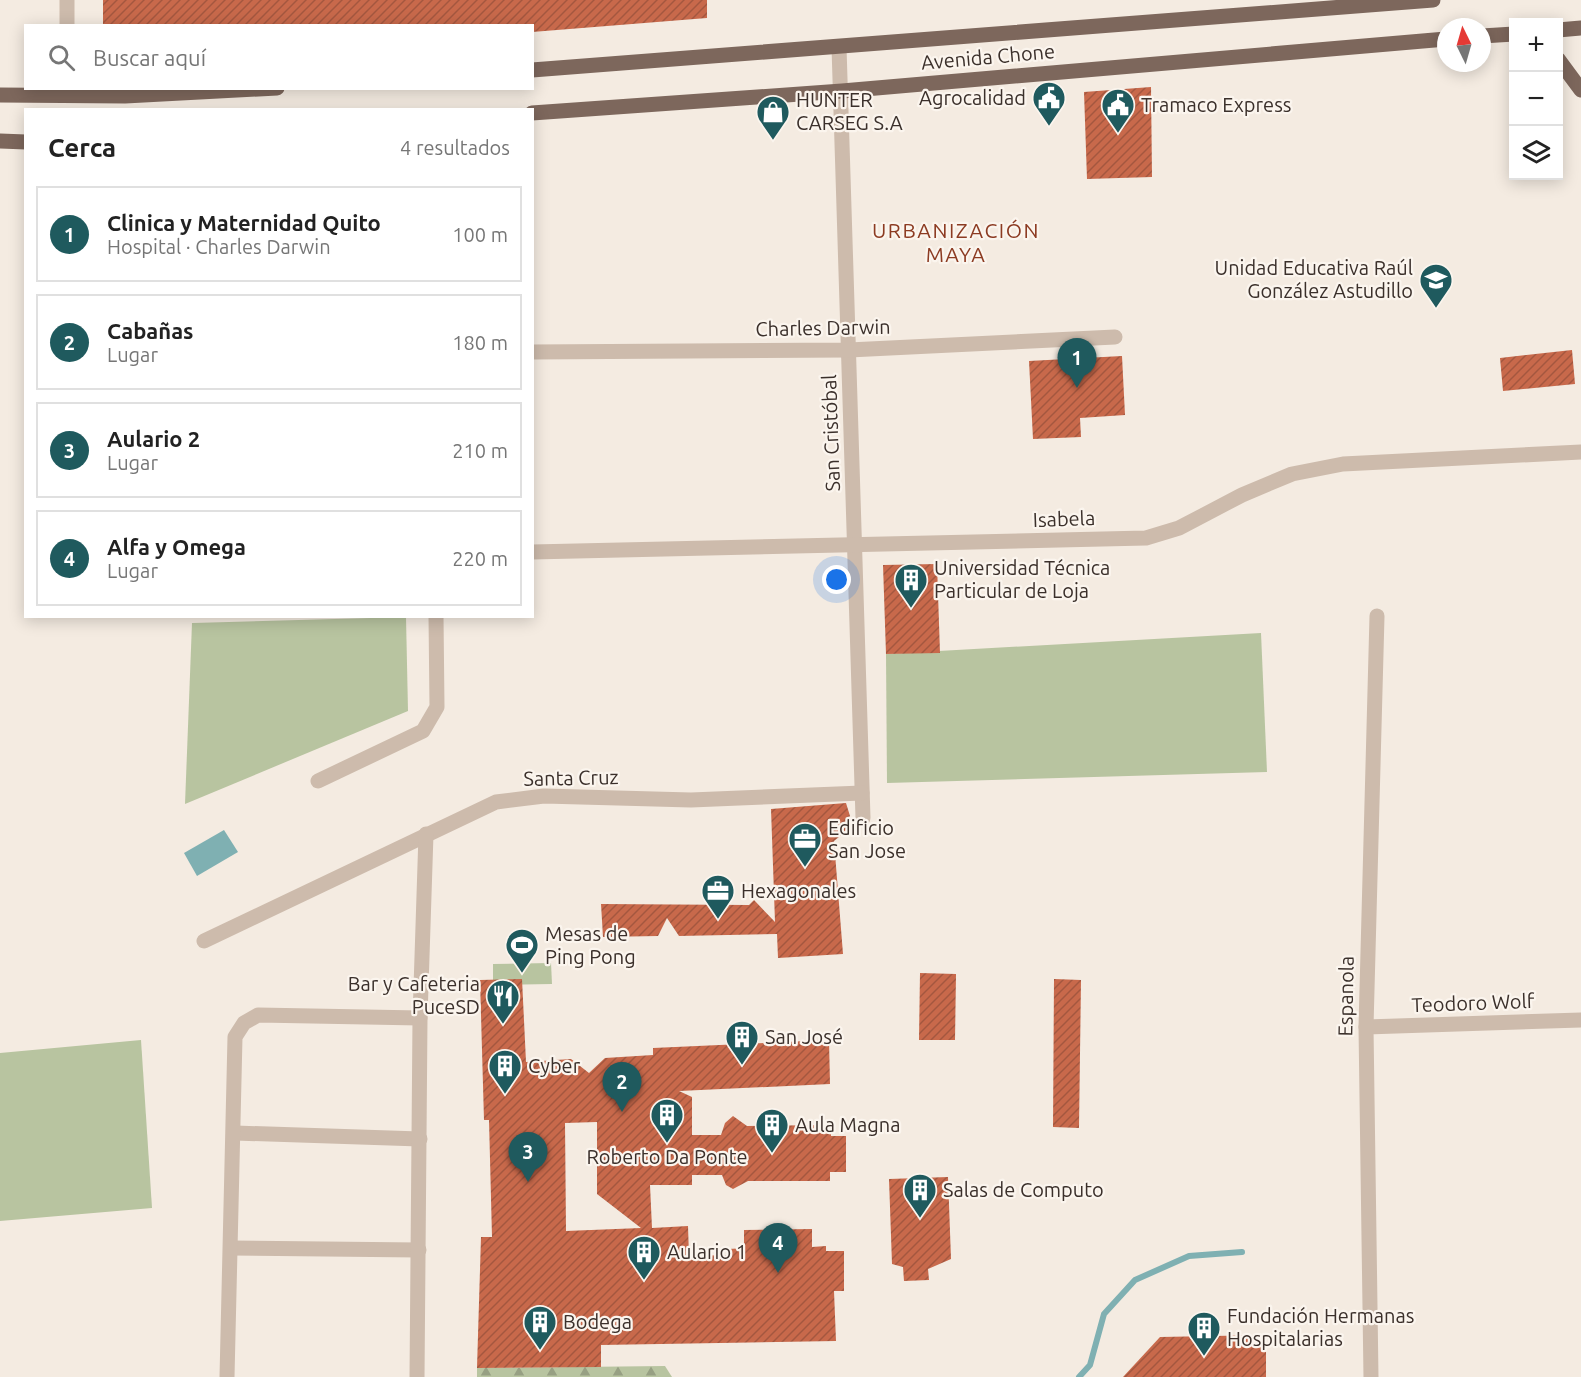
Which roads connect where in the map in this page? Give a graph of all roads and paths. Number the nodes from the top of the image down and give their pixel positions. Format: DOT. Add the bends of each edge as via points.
graph roads {
  1 [pos="67,0"];
  2 [pos="1433,0"];
  3 [pos="67,24"];
  4 [pos="1581,28"];
  5 [pos="1563,30"];
  6 [pos="1509,35"];
  7 [pos="1491,36"];
  8 [pos="1437,40"];
  9 [pos="839,47"];
  10 [pos="1563,66"];
  11 [pos="534,70"];
  12 [pos="239,90"];
  13 [pos="1581,90"];
  14 [pos="842,91"];
  15 [pos="67,92"];
  16 [pos="0,95"];
  17 [pos="534,113"];
  18 [pos="0,141"];
  19 [pos="24,142"];
  20 [pos="1115,337"];
  21 [pos="849,350"];
  22 [pos="534,352"];
  23 [pos="1581,452"];
  24 [pos="855,546"];
  25 [pos="534,552"];
  26 [pos="1377,616"];
  27 [pos="436,618"];
  28 [pos="318,781"];
  29 [pos="862,793"];
  30 [pos="863,818"];
  31 [pos="426,834"];
  32 [pos="204,941"];
  33 [pos="420,1018"];
  34 [pos="1581,1020"];
  35 [pos="1366,1027"];
  36 [pos="235,1133"];
  37 [pos="420,1139"];
  38 [pos="231,1248"];
  39 [pos="419,1250"];
  40 [pos="227,1377"];
  41 [pos="417,1377"];
  42 [pos="1371,1377"];
  1 -- 3 [label="street"];
  2 -- 9 [label="main road, Avenida Chone"];
  4 -- 5 [label="main road"];
  6 -- 7 [label="main road"];
  8 -- 14 [label="main road, Avenida Chone"];
  9 -- 11 [label="main road, Avenida Chone"];
  9 -- 14 [label="street, San Cristóbal"];
  10 -- 13 [label="main road"];
  12 -- 15 [label="main road" via="126,96"];
  14 -- 17 [label="main road, Avenida Chone"];
  14 -- 21 [label="street, San Cristóbal"];
  15 -- 16 [label="main road"];
  18 -- 19 [label="main road"];
  20 -- 21 [label="street, Charles Darwin"];
  21 -- 22 [label="street, Charles Darwin"];
  21 -- 24 [label="street, San Cristóbal"];
  23 -- 24 [label="street, Isabela" via="1343,465 1292,474 1179,528 1146,538"];
  24 -- 25 [label="street, Isabela"];
  24 -- 29 [label="street, San Cristóbal"];
  26 -- 35 [label="street, Espanola"];
  27 -- 28 [label="street" via="439,696 423,731"];
  29 -- 30 [label="street, San Cristóbal"];
  29 -- 31 [label="street, Santa Cruz" via="691,800 544,796 496,802"];
  31 -- 32 [label="street, Santa Cruz"];
  31 -- 33 [label="street"];
  33 -- 36 [label="street" via="258,1015 244,1023 235,1037"];
  33 -- 37 [label="street"];
  34 -- 35 [label="street, Teodoro Wolf"];
  35 -- 42 [label="street, Espanola"];
  36 -- 37 [label="street"];
  36 -- 38 [label="street"];
  37 -- 39 [label="street"];
  38 -- 39 [label="street"];
  38 -- 40 [label="street"];
  39 -- 41 [label="street"];
}
